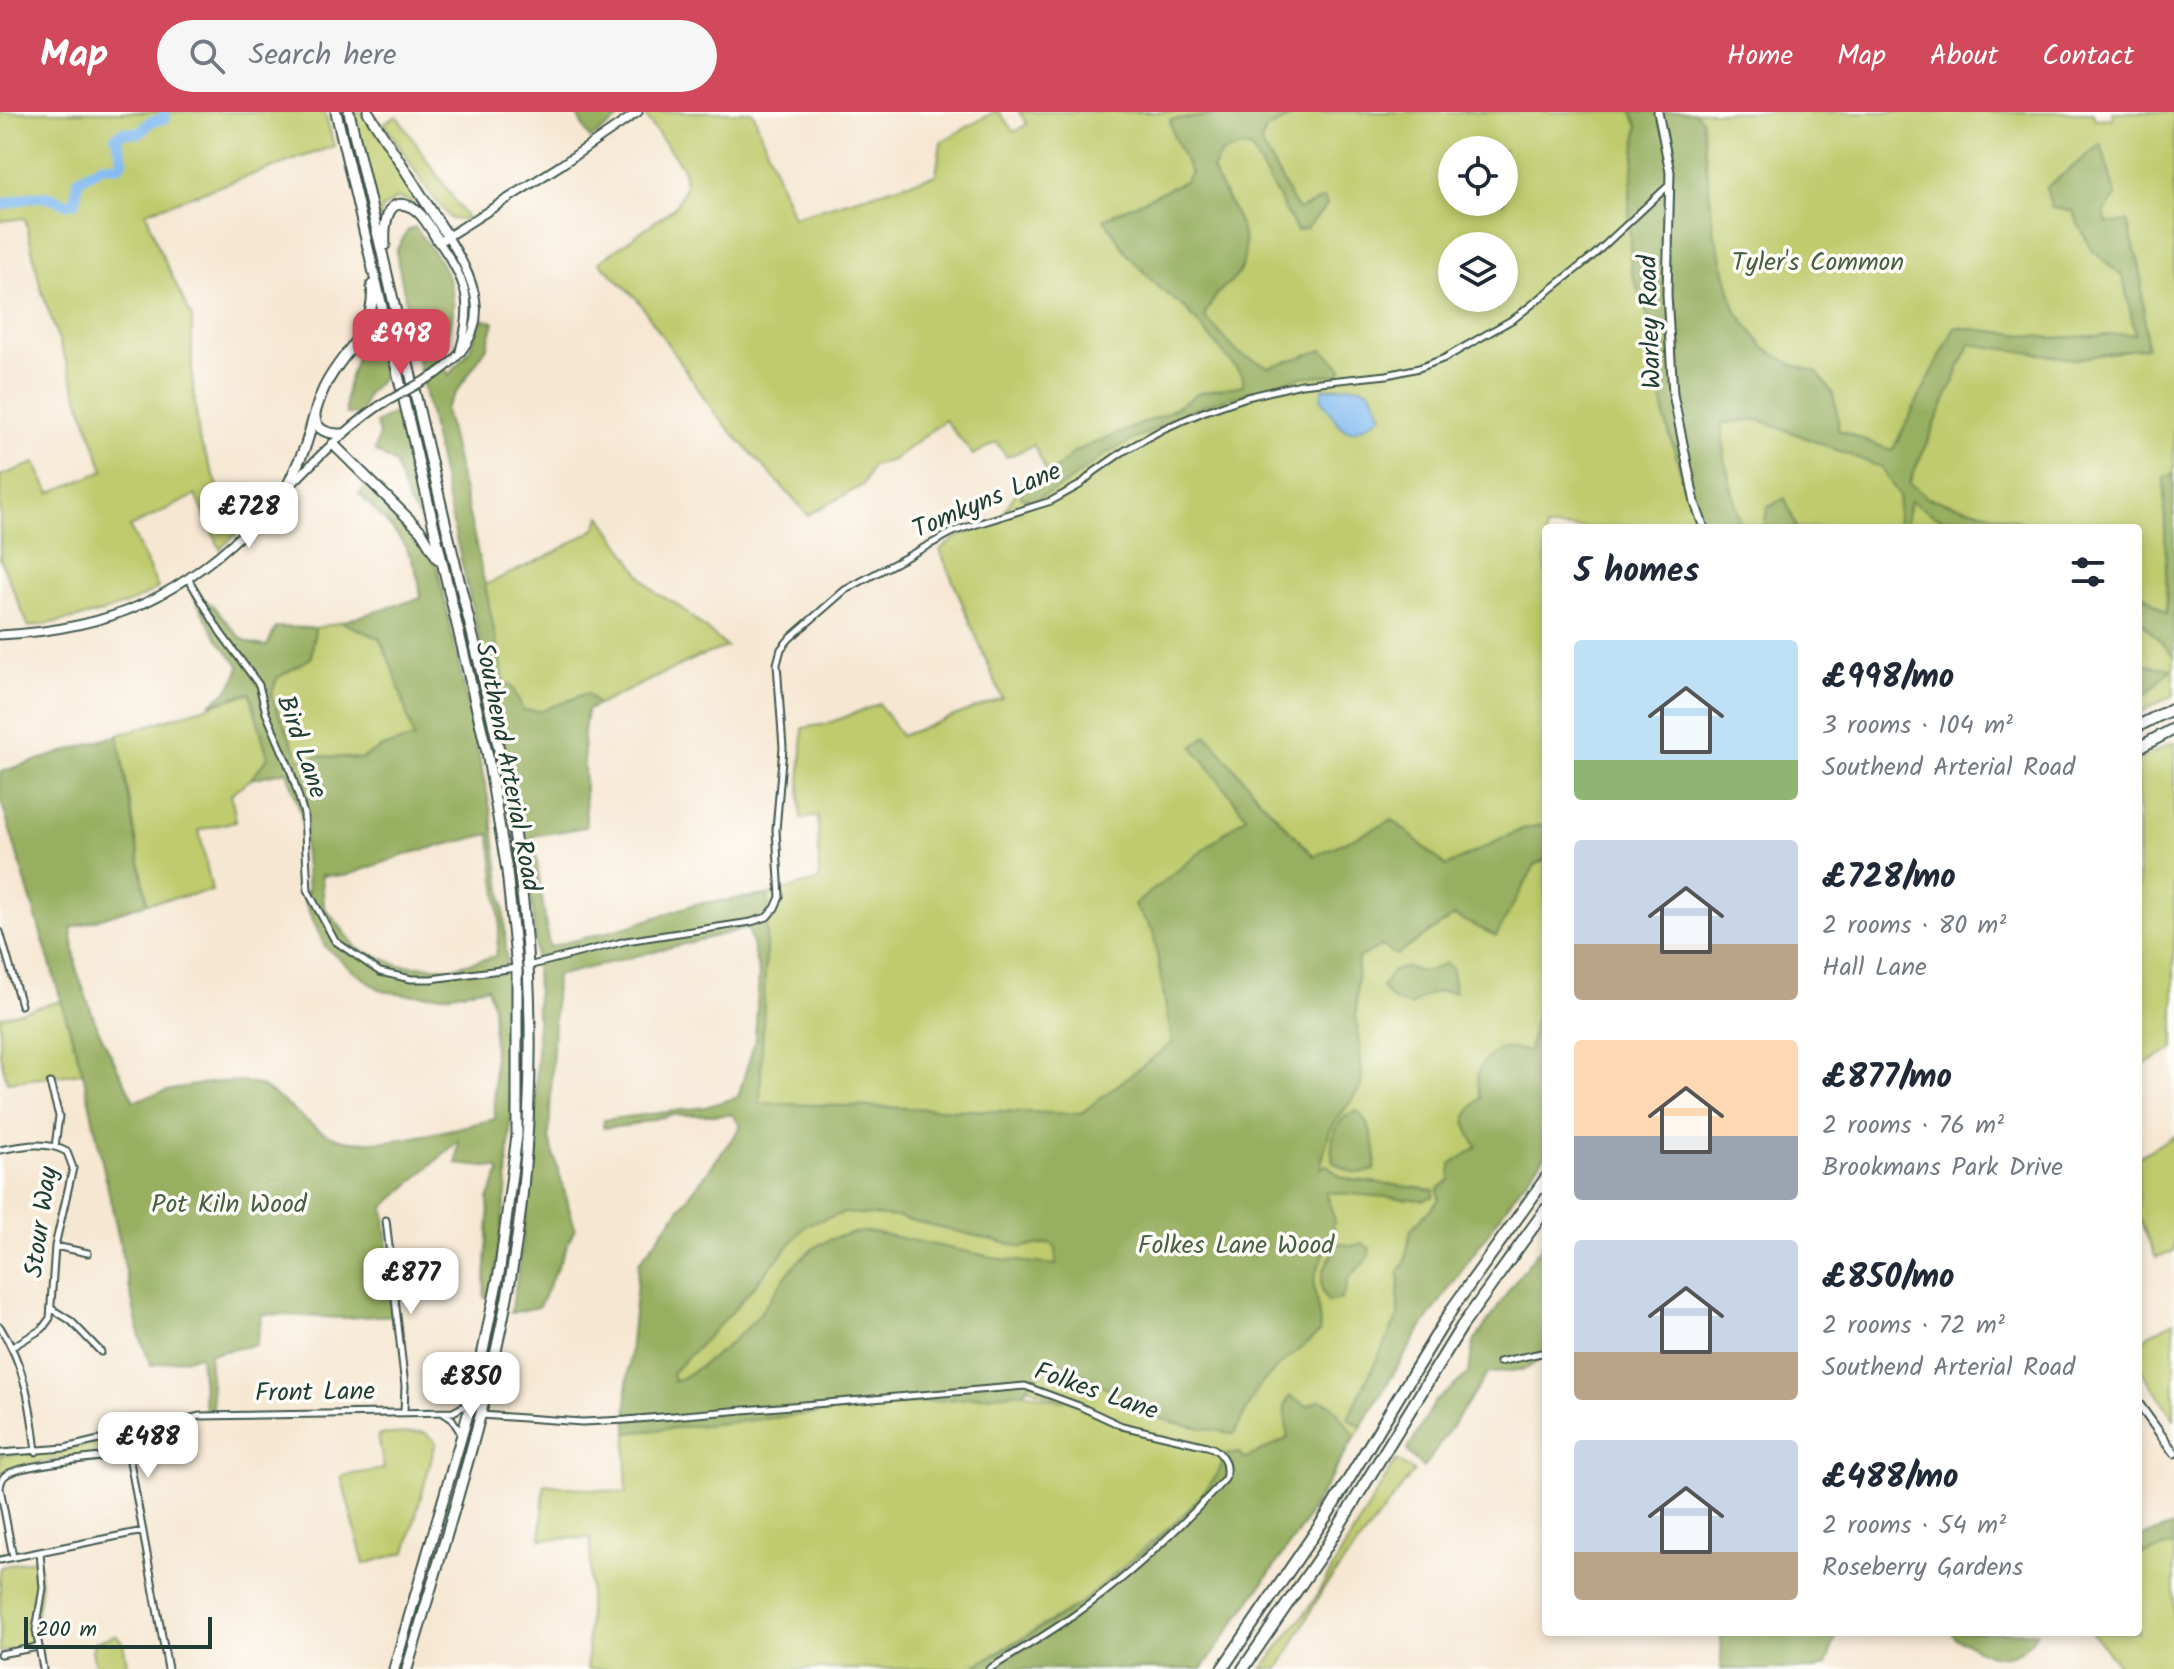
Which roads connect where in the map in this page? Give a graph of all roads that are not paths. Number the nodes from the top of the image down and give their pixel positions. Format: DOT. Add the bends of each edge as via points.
graph roads {
  1 [pos="336,112"];
  2 [pos="349,112"];
  3 [pos="368,112"];
  4 [pos="638,112"];
  5 [pos="1658,112"];
  6 [pos="1669,185"];
  7 [pos="460,229"];
  8 [pos="443,239"];
  9 [pos="369,249"];
  10 [pos="458,252"];
  11 [pos="396,315"];
  12 [pos="460,351"];
  13 [pos="316,408"];
  14 [pos="343,434"];
  15 [pos="333,444"];
  16 [pos="285,492"];
  17 [pos="1703,524"];
  18 [pos="445,574"];
  19 [pos="189,580"];
  20 [pos="0,635"];
  21 [pos="2174,708"];
  22 [pos="2142,724"];
  23 [pos="2174,729"];
  24 [pos="2142,746"];
  25 [pos="0,932"];
  26 [pos="528,966"];
  27 [pos="517,968"];
  28 [pos="21,1005"];
  29 [pos="50,1083"];
  30 [pos="55,1147"];
  31 [pos="0,1150"];
  32 [pos="1542,1184"];
  33 [pos="1542,1215"];
  34 [pos="386,1220"];
  35 [pos="55,1246"];
  36 [pos="88,1253"];
  37 [pos="52,1309"];
  38 [pos="0,1327"];
  39 [pos="12,1347"];
  40 [pos="101,1352"];
  41 [pos="1542,1353"];
  42 [pos="1499,1362"];
  43 [pos="475,1390"];
  44 [pos="2142,1409"];
  45 [pos="404,1412"];
  46 [pos="442,1413"];
  47 [pos="481,1415"];
  48 [pos="125,1434"];
  49 [pos="461,1441"];
  50 [pos="36,1452"];
  51 [pos="0,1453"];
  52 [pos="2174,1453"];
  53 [pos="128,1454"];
  54 [pos="0,1487"];
  55 [pos="143,1531"];
  56 [pos="40,1552"];
  57 [pos="13,1557"];
  58 [pos="0,1560"];
  59 [pos="38,1647"];
  60 [pos="0,1654"];
  61 [pos="43,1669"];
  62 [pos="168,1669"];
  63 [pos="394,1669"];
  64 [pos="407,1669"];
  65 [pos="989,1669"];
  66 [pos="1222,1669"];
  67 [pos="1243,1669"];
  1 -- 9 [label="highway, Southend Arterial Road"];
  2 -- 11 [label="highway, Southend Arterial Road"];
  3 -- 8 [label="highway"];
  4 -- 7 [label="street"];
  5 -- 6 [label="street, Warley Road"];
  6 -- 17 [label="street, Warley Road" via="1667,294 1673,394"];
  6 -- 26 [label="street, Tomkyns Lane" via="1551,291 1445,358 1387,375 1301,384 1203,412 1124,451 1051,501 955,531 845,590 790,638 777,664 783,748 776,830 780,897 775,908 751,922 662,933"];
  7 -- 8 [label="street"];
  7 -- 10 [label="street"];
  8 -- 10 [label="street"];
  8 -- 11 [label="highway" via="411,207 397,205 389,211 384,234"];
  8 -- 12 [label="street" via="467,293"];
  9 -- 13 [label="highway" via="370,317"];
  9 -- 18 [label="highway, Southend Arterial Road"];
  10 -- 12 [label="street" via="477,305 473,330"];
  11 -- 26 [label="highway, Southend Arterial Road" via="504,777"];
  12 -- 14 [label="street, bridge" via="438,373 379,406"];
  13 -- 14 [label="highway" via="320,428"];
  13 -- 16 [label="highway"];
  14 -- 15 [label="street"];
  15 -- 16 [label="street"];
  15 -- 18 [label="highway" via="421,531"];
  16 -- 19 [label="street"];
  18 -- 27 [label="highway, Southend Arterial Road" via="499,813"];
  19 -- 20 [label="street" via="137,608 95,622"];
  19 -- 27 [label="street, Bird Lane" via="259,685 304,814 308,891 335,941 380,972 411,979"];
  21 -- 22 [label="highway"];
  23 -- 24 [label="highway"];
  25 -- 28 [label="street"];
  26 -- 47 [label="highway, Southend Arterial Road" via="529,1107 523,1191"];
  27 -- 43 [label="highway, Southend Arterial Road" via="517,1135 500,1268"];
  29 -- 30 [label="street" via="60,1126"];
  30 -- 31 [label="street, Stour Way"];
  30 -- 35 [label="street, Stour Way" via="67,1152 73,1168"];
  32 -- 66 [label="highway" via="1454,1306 1315,1533"];
  33 -- 67 [label="highway" via="1462,1326 1323,1552"];
  34 -- 45 [label="street"];
  35 -- 36 [label="street"];
  35 -- 37 [label="street, Stour Way"];
  37 -- 39 [label="street, Stour Way" via="42,1329"];
  37 -- 40 [label="street"];
  38 -- 39 [label="street"];
  39 -- 50 [label="street" via="30,1397"];
  41 -- 42 [label="street"];
  43 -- 46 [label="street" via="464,1408"];
  43 -- 49 [label="highway, Southend Arterial Road"];
  44 -- 52 [label="street"];
  45 -- 46 [label="street, Front Lane"];
  45 -- 48 [label="street, Front Lane" via="200,1416"];
  46 -- 49 [label="street" via="456,1424"];
  47 -- 64 [label="highway, Southend Arterial Road"];
  47 -- 65 [label="street, Folkes Lane" via="626,1420 1025,1386 1122,1426 1219,1452 1226,1464 1225,1479 1169,1536 1074,1616"];
  48 -- 50 [label="street, Front Lane"];
  48 -- 53 [label="street"];
  49 -- 63 [label="highway, Southend Arterial Road"];
  50 -- 51 [label="street, Front Lane"];
  53 -- 54 [label="street" via="11,1472"];
  53 -- 55 [label="street"];
  54 -- 57 [label="street"];
  55 -- 56 [label="street"];
  55 -- 62 [label="street"];
  56 -- 57 [label="street"];
  56 -- 59 [label="street" via="44,1578"];
  57 -- 58 [label="street"];
  59 -- 60 [label="street"];
  59 -- 61 [label="street"];
}
